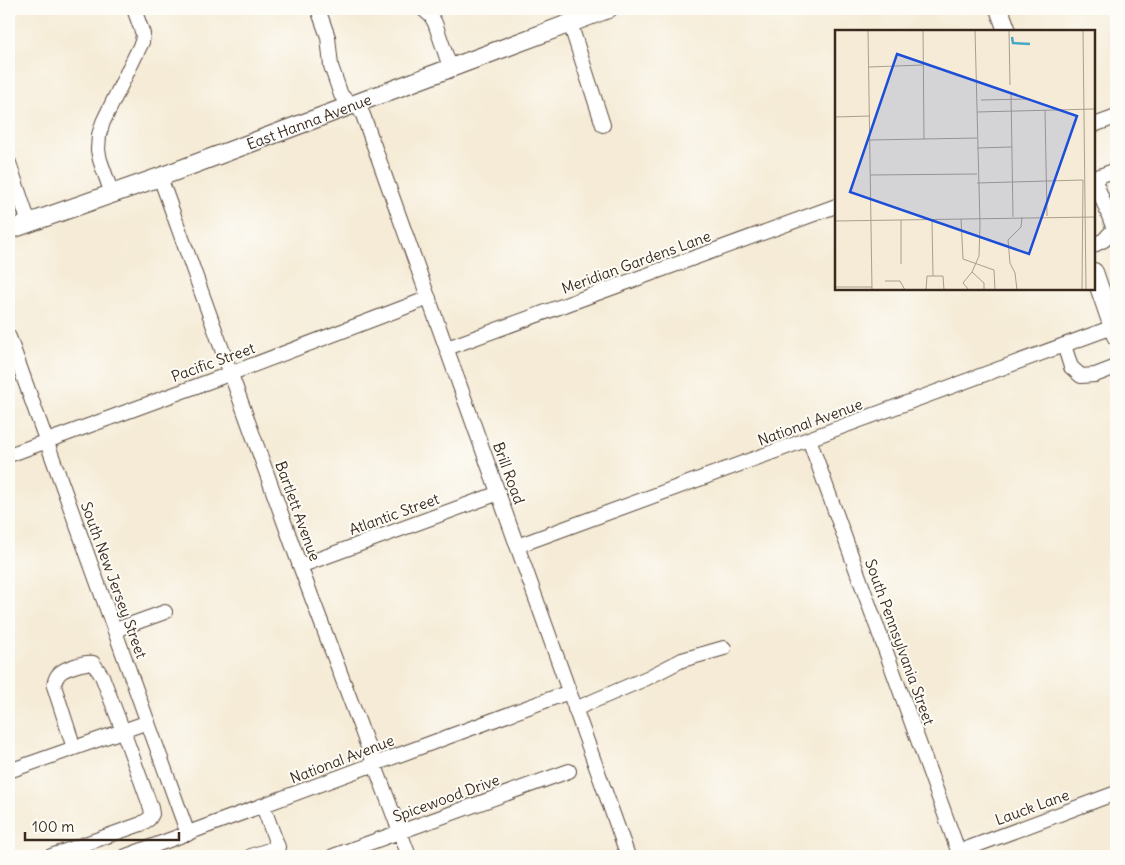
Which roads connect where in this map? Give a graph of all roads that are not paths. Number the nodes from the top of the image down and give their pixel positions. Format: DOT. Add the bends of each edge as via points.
graph roads {
  1 [pos="134,9"];
  2 [pos="318,9"];
  3 [pos="423,9"];
  4 [pos="608,9"];
  5 [pos="999,9"];
  6 [pos="570,23"];
  7 [pos="1007,30"];
  8 [pos="450,67"];
  9 [pos="352,104"];
  10 [pos="1116,117"];
  11 [pos="603,125"];
  12 [pos="1095,125"];
  13 [pos="9,163"];
  14 [pos="1116,170"];
  15 [pos="160,176"];
  16 [pos="1095,178"];
  17 [pos="1095,180"];
  18 [pos="112,194"];
  19 [pos="835,206"];
  20 [pos="29,223"];
  21 [pos="1115,228"];
  22 [pos="9,230"];
  23 [pos="1095,244"];
  24 [pos="1095,275"];
  25 [pos="429,298"];
  26 [pos="1115,331"];
  27 [pos="9,337"];
  28 [pos="1064,345"];
  29 [pos="447,348"];
  30 [pos="1116,367"];
  31 [pos="232,373"];
  32 [pos="809,439"];
  33 [pos="46,440"];
  34 [pos="9,454"];
  35 [pos="499,493"];
  36 [pos="517,546"];
  37 [pos="300,566"];
  38 [pos="165,612"];
  39 [pos="115,630"];
  40 [pos="724,648"];
  41 [pos="569,692"];
  42 [pos="575,709"];
  43 [pos="148,722"];
  44 [pos="124,731"];
  45 [pos="74,748"];
  46 [pos="374,764"];
  47 [pos="9,771"];
  48 [pos="569,771"];
  49 [pos="1116,793"];
  50 [pos="263,806"];
  51 [pos="400,832"];
  52 [pos="188,834"];
  53 [pos="78,852"];
  54 [pos="152,852"];
  55 [pos="281,852"];
  56 [pos="959,854"];
  57 [pos="51,856"];
  58 [pos="126,856"];
  59 [pos="251,856"];
  60 [pos="333,856"];
  61 [pos="409,856"];
  62 [pos="628,856"];
  1 -- 18 [label="street" via="143,34 142,42 103,122 99,140 100,160"];
  2 -- 9 [label="street, Brill Road" via="341,95"];
  3 -- 8 [label="street" via="435,23"];
  4 -- 6 [label="main road, East Hanna Avenue"];
  5 -- 7 [label="main road"];
  6 -- 8 [label="main road, East Hanna Avenue"];
  6 -- 11 [label="street"];
  8 -- 9 [label="main road, East Hanna Avenue"];
  9 -- 15 [label="main road, East Hanna Avenue"];
  9 -- 25 [label="street, Brill Road" via="363,115"];
  10 -- 12 [label="street"];
  13 -- 20 [label="street"];
  14 -- 16 [label="street"];
  15 -- 18 [label="main road, East Hanna Avenue"];
  15 -- 31 [label="street, Bartlett Avenue"];
  17 -- 21 [label="street"];
  18 -- 20 [label="main road, East Hanna Avenue"];
  19 -- 29 [label="street, Meridian Gardens Lane"];
  20 -- 22 [label="main road, East Hanna Avenue"];
  21 -- 23 [label="street"];
  24 -- 26 [label="main road"];
  25 -- 29 [label="street, Brill Road"];
  25 -- 31 [label="street, Pacific Street"];
  26 -- 28 [label="street, National Avenue"];
  27 -- 33 [label="street, South New Jersey Street"];
  28 -- 30 [label="street" via="1071,367 1081,376 1095,375"];
  28 -- 32 [label="street, National Avenue"];
  29 -- 35 [label="street, Brill Road"];
  31 -- 33 [label="street, Pacific Street"];
  31 -- 37 [label="street, Bartlett Avenue"];
  32 -- 36 [label="street, National Avenue"];
  32 -- 56 [label="street, South Pennsylvania Street"];
  33 -- 34 [label="street, Pacific Street"];
  33 -- 39 [label="street, South New Jersey Street"];
  35 -- 36 [label="street, Brill Road"];
  35 -- 37 [label="street, Atlantic Street"];
  36 -- 41 [label="street, Brill Road"];
  37 -- 46 [label="street, Bartlett Avenue"];
  38 -- 39 [label="street"];
  39 -- 43 [label="street, South New Jersey Street"];
  40 -- 42 [label="street" via="682,660"];
  41 -- 42 [label="street, Brill Road"];
  41 -- 46 [label="street, National Avenue"];
  42 -- 62 [label="street, Brill Road"];
  43 -- 44 [label="street"];
  43 -- 52 [label="street, South New Jersey Street"];
  44 -- 45 [label="street"];
  44 -- 45 [label="street" via="102,676 93,663 60,672 54,686"];
  44 -- 53 [label="street" via="152,814 141,824"];
  45 -- 47 [label="street"];
  46 -- 50 [label="street, National Avenue"];
  46 -- 51 [label="street, Bartlett Avenue"];
  48 -- 51 [label="street, Spicewood Drive"];
  49 -- 56 [label="street, Lauck Lane"];
  50 -- 52 [label="street, National Avenue"];
  50 -- 55 [label="street"];
  51 -- 60 [label="street, Spicewood Drive"];
  51 -- 61 [label="street, Bartlett Avenue"];
  52 -- 54 [label="street, National Avenue"];
  53 -- 57 [label="street"];
  54 -- 58 [label="street, National Avenue"];
  55 -- 59 [label="street"];
}
